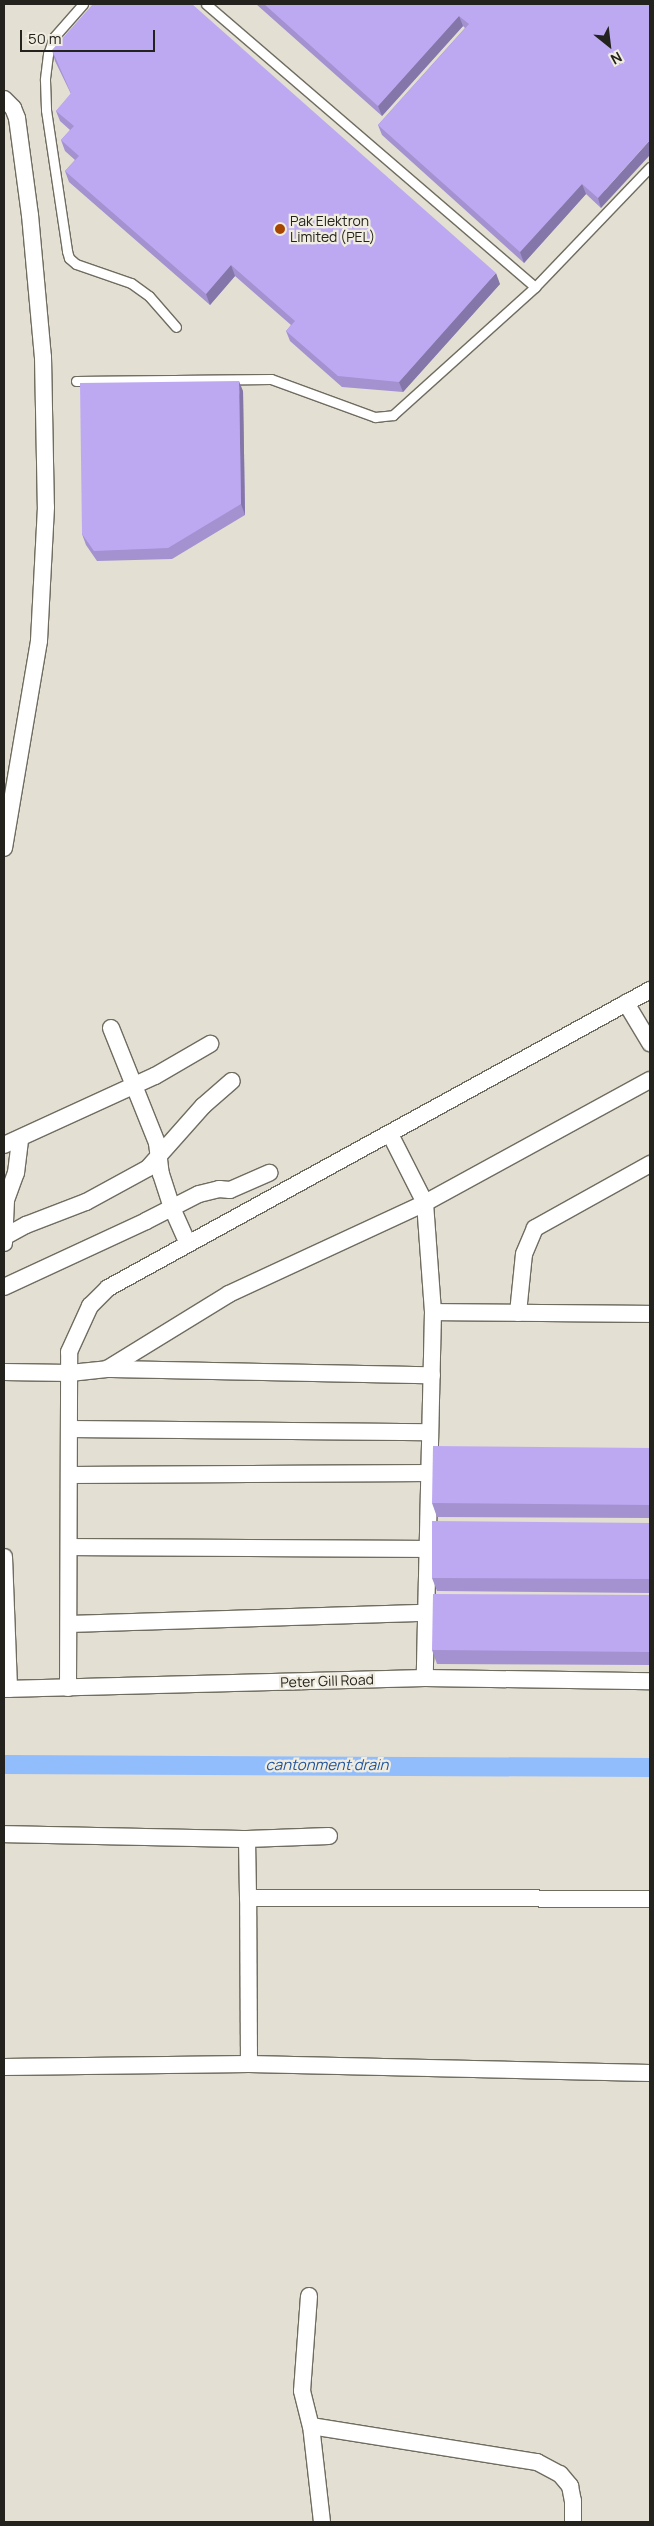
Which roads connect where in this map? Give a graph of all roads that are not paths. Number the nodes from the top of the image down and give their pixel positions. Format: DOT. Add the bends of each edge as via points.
graph roads {
  1 [pos="83,4"];
  2 [pos="206,4"];
  3 [pos="4,99"];
  4 [pos="650,167"];
  5 [pos="534,287"];
  6 [pos="176,327"];
  7 [pos="76,381"];
  8 [pos="4,848"];
  9 [pos="650,990"];
  10 [pos="626,1003"];
  11 [pos="110,1028"];
  12 [pos="650,1043"];
  13 [pos="210,1044"];
  14 [pos="650,1080"];
  15 [pos="232,1081"];
  16 [pos="135,1086"];
  17 [pos="390,1134"];
  18 [pos="20,1138"];
  19 [pos="4,1146"];
  20 [pos="157,1158"];
  21 [pos="650,1164"];
  22 [pos="269,1173"];
  23 [pos="425,1203"];
  24 [pos="172,1208"];
  25 [pos="4,1239"];
  26 [pos="188,1244"];
  27 [pos="4,1287"];
  28 [pos="433,1312"];
  29 [pos="518,1313"];
  30 [pos="650,1314"];
  31 [pos="107,1369"];
  32 [pos="4,1372"];
  33 [pos="70,1373"];
  34 [pos="432,1375"];
  35 [pos="70,1429"];
  36 [pos="430,1432"];
  37 [pos="430,1452"];
  38 [pos="449,1452"];
  39 [pos="430,1474"];
  40 [pos="70,1475"];
  41 [pos="428,1525"];
  42 [pos="448,1525"];
  43 [pos="70,1547"];
  44 [pos="428,1549"];
  45 [pos="4,1557"];
  46 [pos="446,1599"];
  47 [pos="426,1606"];
  48 [pos="69,1624"];
  49 [pos="424,1678"];
  50 [pos="650,1681"];
  51 [pos="68,1688"];
  52 [pos="6,1689"];
  53 [pos="4,1834"];
  54 [pos="329,1836"];
  55 [pos="247,1839"];
  56 [pos="248,1898"];
  57 [pos="650,1899"];
  58 [pos="248,2064"];
  59 [pos="4,2068"];
  60 [pos="650,2072"];
  61 [pos="309,2296"];
  62 [pos="311,2426"];
  63 [pos="322,2522"];
  64 [pos="574,2522"];
  1 -- 6 [label="lane" via="54,37 45,80 46,110 69,258 76,264 131,283 149,296"];
  2 -- 5 [label="lane"];
  3 -- 8 [label="street" via="17,118 30,215 42,357 46,507 39,641"];
  4 -- 5 [label="lane"];
  5 -- 7 [label="lane" via="393,415 375,417 271,379"];
  9 -- 10 [label="street"];
  10 -- 12 [label="street"];
  10 -- 17 [label="street"];
  11 -- 16 [label="street"];
  13 -- 16 [label="street"];
  14 -- 23 [label="street"];
  15 -- 20 [label="street" via="203,1106"];
  16 -- 18 [label="street"];
  16 -- 20 [label="street" via="157,1143"];
  17 -- 23 [label="street"];
  17 -- 26 [label="street"];
  18 -- 19 [label="street"];
  18 -- 25 [label="street" via="16,1174 6,1200"];
  20 -- 24 [label="street"];
  20 -- 25 [label="street" via="148,1168 86,1202 26,1225"];
  21 -- 29 [label="street" via="532,1232 524,1254"];
  22 -- 24 [label="street" via="230,1190 198,1194"];
  23 -- 28 [label="street"];
  23 -- 31 [label="street" via="229,1294"];
  24 -- 26 [label="street"];
  24 -- 27 [label="street"];
  26 -- 33 [label="street" via="108,1288 90,1306 69,1352"];
  28 -- 29 [label="street"];
  28 -- 34 [label="street"];
  29 -- 30 [label="street"];
  31 -- 33 [label="street"];
  31 -- 34 [label="street"];
  32 -- 33 [label="street"];
  33 -- 35 [label="street"];
  34 -- 36 [label="street"];
  35 -- 36 [label="street"];
  35 -- 40 [label="street"];
  36 -- 37 [label="street"];
  37 -- 38 [label="street"];
  37 -- 39 [label="street"];
  39 -- 40 [label="street"];
  39 -- 41 [label="street"];
  40 -- 43 [label="street"];
  41 -- 42 [label="street"];
  41 -- 44 [label="street"];
  43 -- 44 [label="street"];
  43 -- 48 [label="street"];
  44 -- 47 [label="street"];
  45 -- 52 [label="street"];
  46 -- 47 [label="street"];
  47 -- 48 [label="street"];
  47 -- 49 [label="street"];
  48 -- 51 [label="street"];
  49 -- 50 [label="street, Peter Gill Road"];
  49 -- 51 [label="street, Peter Gill Road"];
  51 -- 52 [label="street, Peter Gill Road"];
  53 -- 55 [label="street"];
  54 -- 55 [label="street"];
  55 -- 56 [label="street"];
  56 -- 57 [label="street"];
  56 -- 58 [label="street"];
  58 -- 59 [label="street"];
  58 -- 60 [label="street"];
  61 -- 62 [label="street" via="302,2391"];
  62 -- 63 [label="street"];
  62 -- 64 [label="street" via="537,2462 560,2474 570,2486"];
}
